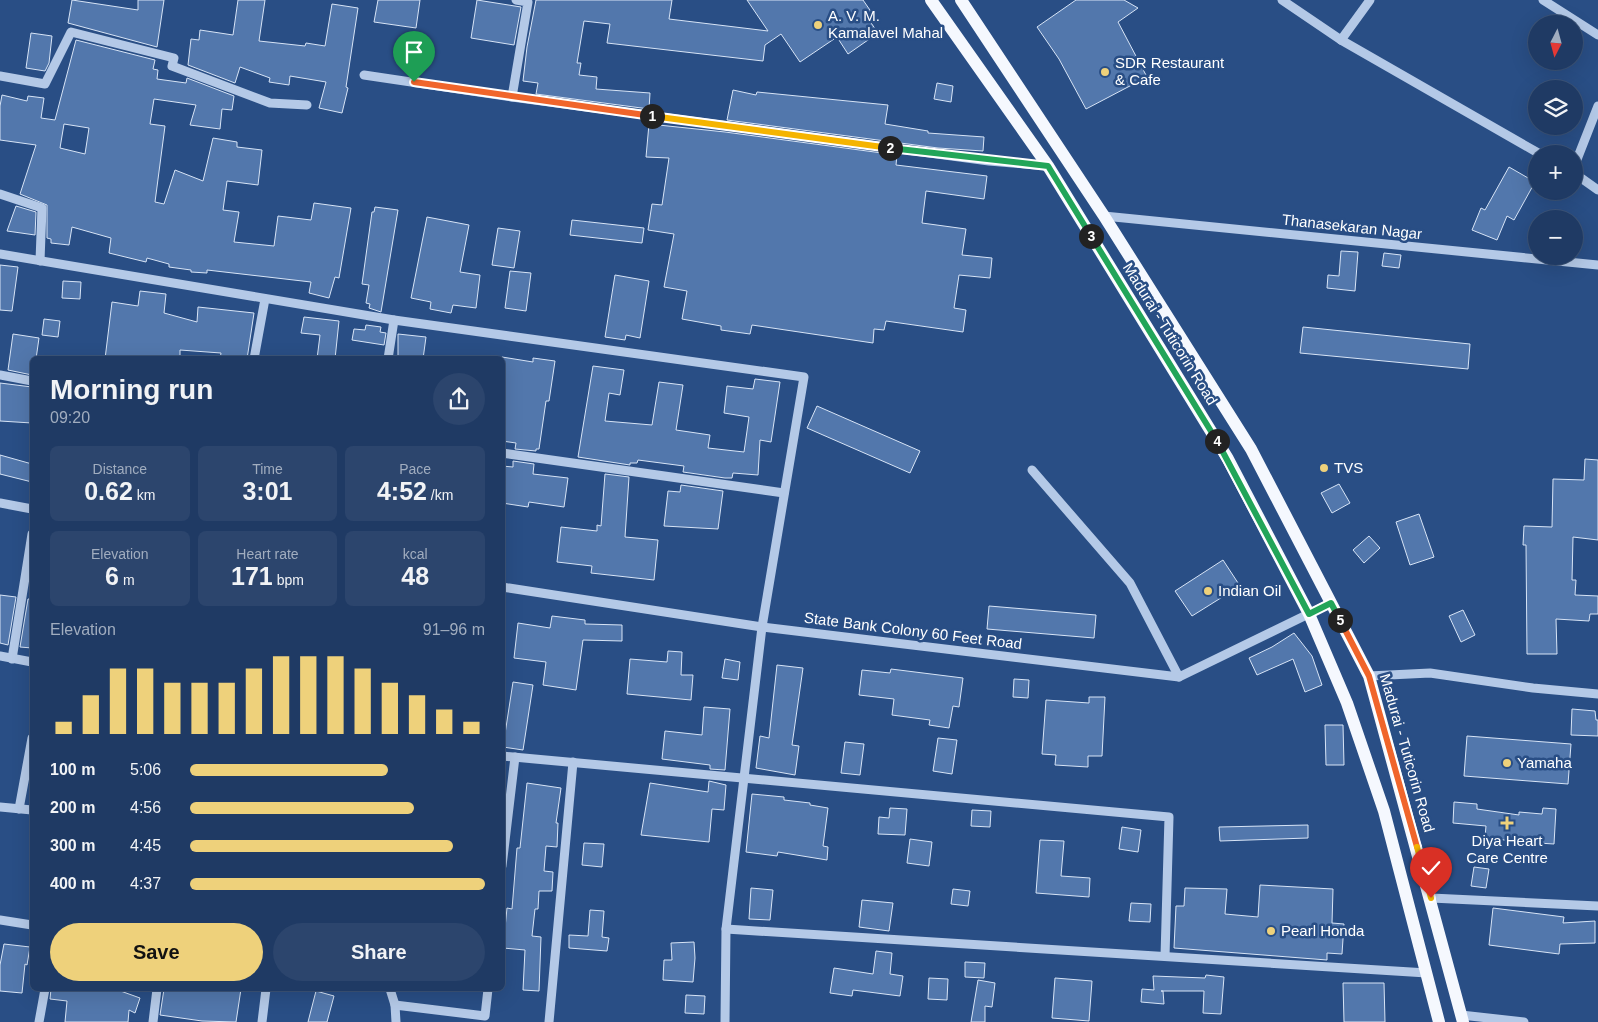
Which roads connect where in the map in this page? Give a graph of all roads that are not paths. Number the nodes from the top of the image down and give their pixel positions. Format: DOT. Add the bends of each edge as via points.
graph roads {
  1 [pos="516,0"];
  2 [pos="931,0"];
  3 [pos="961,0"];
  4 [pos="1282,0"];
  5 [pos="1370,0"];
  6 [pos="1543,0"];
  7 [pos="1598,35"];
  8 [pos="1341,40"];
  9 [pos="364,75"];
  10 [pos="0,76"];
  11 [pos="512,97"];
  12 [pos="308,104"];
  13 [pos="1598,106"];
  14 [pos="1582,145"];
  15 [pos="1528,147"];
  16 [pos="1048,166"];
  17 [pos="1583,179"];
  18 [pos="1598,190"];
  19 [pos="0,194"];
  20 [pos="1104,216"];
  21 [pos="0,254"];
  22 [pos="40,261"];
  23 [pos="1598,265"];
  24 [pos="266,299"];
  25 [pos="394,320"];
  26 [pos="255,356"];
  27 [pos="388,356"];
  28 [pos="0,375"];
  29 [pos="30,381"];
  30 [pos="505,453"];
  31 [pos="1032,470"];
  32 [pos="784,493"];
  33 [pos="0,503"];
  34 [pos="30,509"];
  35 [pos="30,546"];
  36 [pos="505,587"];
  37 [pos="1331,603"];
  38 [pos="1309,614"];
  39 [pos="762,627"];
  40 [pos="0,656"];
  41 [pos="12,659"];
  42 [pos="30,662"];
  43 [pos="1369,676"];
  44 [pos="1178,677"];
  45 [pos="1598,694"];
  46 [pos="30,749"];
  47 [pos="505,756"];
  48 [pos="515,757"];
  49 [pos="573,762"];
  50 [pos="745,778"];
  51 [pos="0,807"];
  52 [pos="19,809"];
  53 [pos="30,810"];
  54 [pos="505,841"];
  55 [pos="1431,898"];
  56 [pos="1598,906"];
  57 [pos="0,920"];
  58 [pos="30,925"];
  59 [pos="726,929"];
  60 [pos="1165,956"];
  61 [pos="1426,973"];
  62 [pos="45,991"];
  63 [pos="157,991"];
  64 [pos="266,991"];
  65 [pos="391,991"];
  66 [pos="488,991"];
  67 [pos="395,1005"];
  68 [pos="1462,1018"];
  69 [pos="40,1022"];
  70 [pos="153,1022"];
  71 [pos="262,1022"];
  72 [pos="396,1022"];
  73 [pos="549,1022"];
  74 [pos="725,1022"];
  75 [pos="1439,1022"];
  76 [pos="1524,1022"];
  1 -- 11 [label="street" via="528,2"];
  2 -- 16 [label="main road, Madurai - Tuticorin Road"];
  3 -- 20 [label="main road, Madurai - Tuticorin Road"];
  4 -- 8 [label="street"];
  5 -- 8 [label="street"];
  6 -- 7 [label="street"];
  8 -- 15 [label="street"];
  9 -- 11 [label="street"];
  10 -- 12 [label="street" via="45,84 72,32 174,58 172,66 270,103"];
  11 -- 16 [label="street" via="989,161"];
  13 -- 14 [label="street"];
  16 -- 38 [label="main road, Madurai - Tuticorin Road" via="1228,459"];
  17 -- 18 [label="street"];
  19 -- 22 [label="street" via="42,208"];
  20 -- 23 [label="street, Thanasekaran Nagar"];
  20 -- 37 [label="main road, Madurai - Tuticorin Road" via="1251,449"];
  21 -- 22 [label="street"];
  22 -- 24 [label="street"];
  24 -- 25 [label="street"];
  24 -- 26 [label="street"];
  25 -- 27 [label="street"];
  25 -- 32 [label="street" via="804,377"];
  28 -- 29 [label="street"];
  30 -- 32 [label="street"];
  31 -- 44 [label="street" via="1130,583"];
  32 -- 39 [label="street"];
  33 -- 34 [label="street"];
  35 -- 41 [label="street"];
  36 -- 39 [label="street, State Bank Colony 60 Feet Road"];
  37 -- 38 [label="street"];
  37 -- 43 [label="main road, Madurai - Tuticorin Road"];
  38 -- 44 [label="street"];
  38 -- 61 [label="main road, Madurai - Tuticorin Road" via="1347,703 1384,811"];
  39 -- 44 [label="street, State Bank Colony 60 Feet Road"];
  39 -- 50 [label="street"];
  40 -- 41 [label="street"];
  41 -- 42 [label="street"];
  43 -- 45 [label="street" via="1430,673"];
  43 -- 55 [label="main road, Madurai - Tuticorin Road"];
  46 -- 52 [label="street"];
  47 -- 48 [label="street"];
  48 -- 49 [label="street"];
  48 -- 54 [label="street"];
  49 -- 50 [label="street"];
  49 -- 73 [label="street"];
  50 -- 59 [label="street"];
  50 -- 60 [label="street" via="1170,817"];
  51 -- 52 [label="street"];
  52 -- 53 [label="street"];
  55 -- 56 [label="street"];
  55 -- 68 [label="main road, Madurai - Tuticorin Road"];
  57 -- 58 [label="street"];
  59 -- 60 [label="street"];
  59 -- 74 [label="street"];
  60 -- 61 [label="street"];
  61 -- 75 [label="main road, Madurai - Tuticorin Road"];
  62 -- 69 [label="street"];
  63 -- 70 [label="street"];
  64 -- 71 [label="street"];
  65 -- 67 [label="street"];
  66 -- 67 [label="street" via="485,1016"];
  67 -- 72 [label="street"];
  68 -- 76 [label="street"];
}
